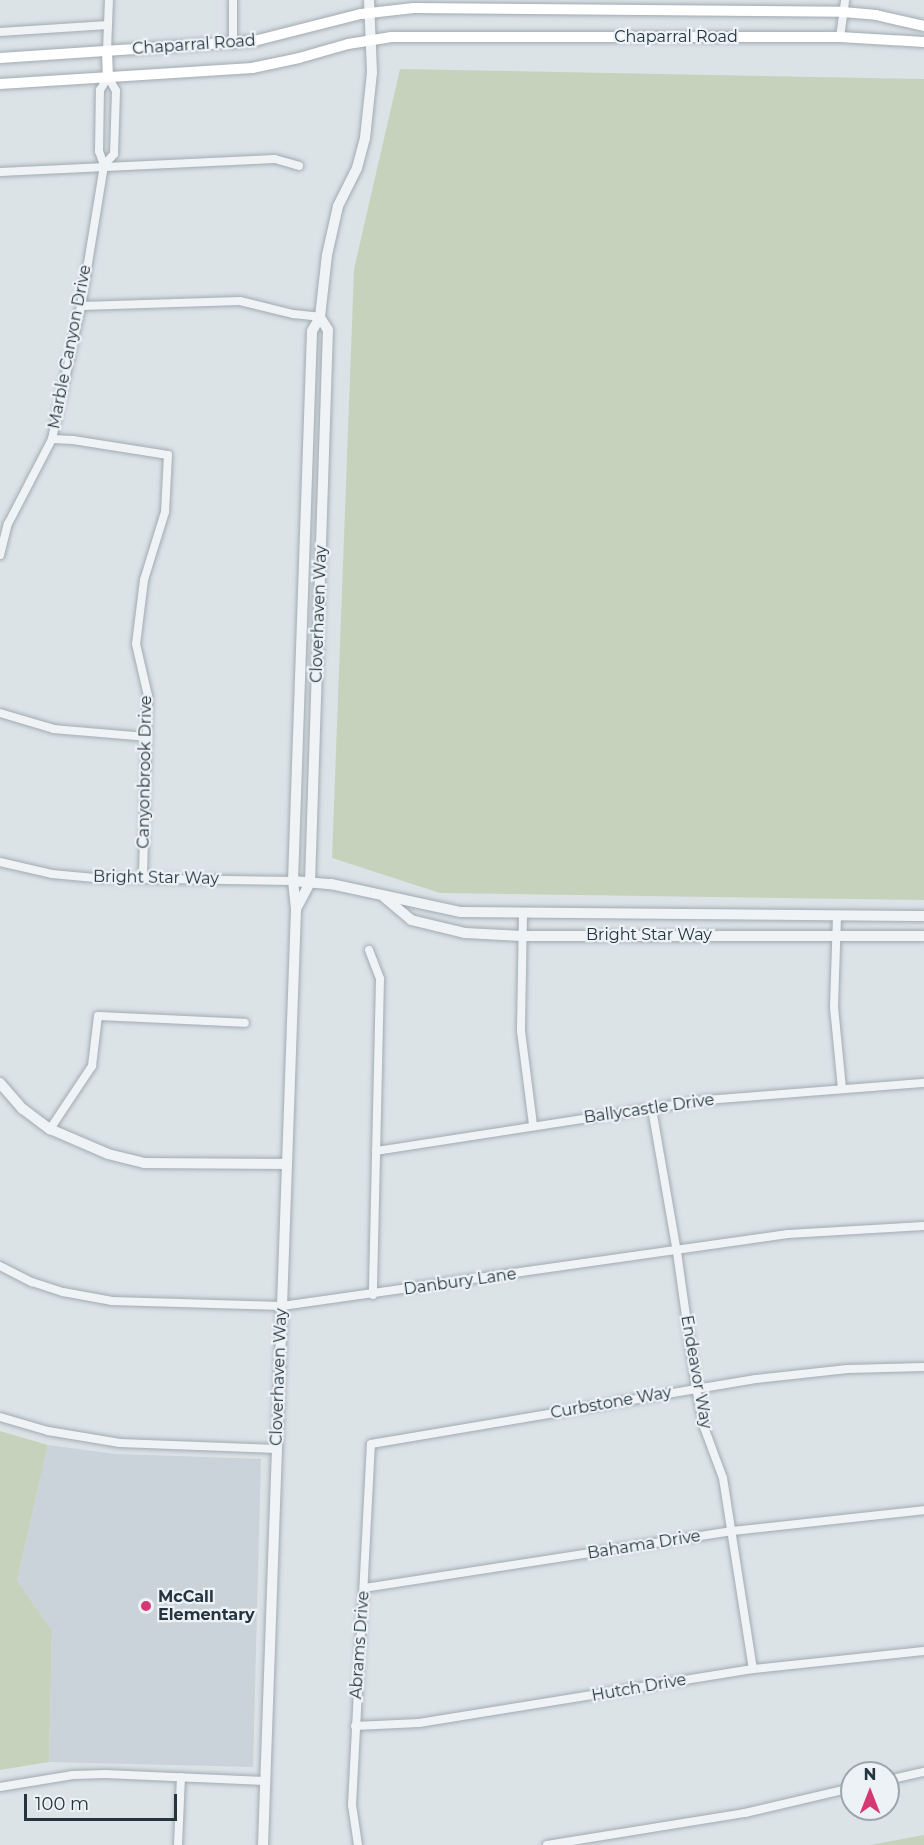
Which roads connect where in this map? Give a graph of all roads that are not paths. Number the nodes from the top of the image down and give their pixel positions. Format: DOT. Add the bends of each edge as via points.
graph roads {
  1 [pos="109,0"];
  2 [pos="233,0"];
  3 [pos="369,0"];
  4 [pos="845,0"];
  5 [pos="843,12"];
  6 [pos="370,13"];
  7 [pos="108,25"];
  8 [pos="924,26"];
  9 [pos="0,32"];
  10 [pos="840,38"];
  11 [pos="370,39"];
  12 [pos="924,42"];
  13 [pos="233,44"];
  14 [pos="108,51"];
  15 [pos="0,58"];
  16 [pos="108,77"];
  17 [pos="0,84"];
  18 [pos="104,165"];
  19 [pos="299,166"];
  20 [pos="0,172"];
  21 [pos="81,306"];
  22 [pos="321,317"];
  23 [pos="52,439"];
  24 [pos="0,555"];
  25 [pos="0,713"];
  26 [pos="148,737"];
  27 [pos="0,862"];
  28 [pos="143,878"];
  29 [pos="292,881"];
  30 [pos="310,883"];
  31 [pos="383,897"];
  32 [pos="296,909"];
  33 [pos="523,913"];
  34 [pos="924,915"];
  35 [pos="837,916"];
  36 [pos="836,934"];
  37 [pos="522,936"];
  38 [pos="924,936"];
  39 [pos="369,950"];
  40 [pos="246,1023"];
  41 [pos="0,1083"];
  42 [pos="924,1083"];
  43 [pos="842,1089"];
  44 [pos="652,1108"];
  45 [pos="533,1125"];
  46 [pos="50,1129"];
  47 [pos="376,1150"];
  48 [pos="285,1164"];
  49 [pos="924,1226"];
  50 [pos="677,1251"];
  51 [pos="0,1266"];
  52 [pos="373,1294"];
  53 [pos="282,1306"];
  54 [pos="924,1366"];
  55 [pos="696,1388"];
  56 [pos="0,1417"];
  57 [pos="371,1444"];
  58 [pos="277,1449"];
  59 [pos="924,1510"];
  60 [pos="732,1532"];
  61 [pos="364,1588"];
  62 [pos="924,1651"];
  63 [pos="753,1668"];
  64 [pos="355,1726"];
  65 [pos="924,1772"];
  66 [pos="181,1777"];
  67 [pos="900,1777"];
  68 [pos="265,1781"];
  69 [pos="0,1787"];
  70 [pos="840,1791"];
  71 [pos="178,1845"];
  72 [pos="262,1845"];
  73 [pos="358,1845"];
  74 [pos="547,1845"];
  1 -- 7 [label="street"];
  2 -- 13 [label="street"];
  3 -- 6 [label="street, Cloverhaven Way"];
  4 -- 5 [label="street"];
  5 -- 6 [label="main road, Chaparral Road" via="414,8"];
  5 -- 8 [label="main road, Chaparral Road"];
  5 -- 10 [label="street"];
  6 -- 11 [label="street, Cloverhaven Way"];
  6 -- 13 [label="main road, Chaparral Road"];
  7 -- 9 [label="street"];
  7 -- 14 [label="street"];
  10 -- 11 [label="main road, Chaparral Road" via="443,35"];
  10 -- 12 [label="main road, Chaparral Road"];
  11 -- 16 [label="main road, Chaparral Road" via="263,66"];
  11 -- 22 [label="street, Cloverhaven Way" via="372,72 365,138 331,232"];
  13 -- 14 [label="main road, Chaparral Road"];
  14 -- 15 [label="main road, Chaparral Road"];
  14 -- 16 [label="main road"];
  16 -- 17 [label="main road, Chaparral Road"];
  16 -- 18 [label="street, Marble Canyon Drive" via="100,90 99,151"];
  16 -- 18 [label="street, Marble Canyon Drive" via="116,91 114,154"];
  18 -- 19 [label="street" via="274,159"];
  18 -- 20 [label="street"];
  18 -- 21 [label="street, Marble Canyon Drive"];
  21 -- 22 [label="street" via="240,302"];
  21 -- 23 [label="street, Marble Canyon Drive"];
  22 -- 29 [label="street, Cloverhaven Way" via="312,331"];
  22 -- 30 [label="street, Cloverhaven Way" via="328,330"];
  23 -- 24 [label="street, Marble Canyon Drive" via="8,524"];
  23 -- 26 [label="street, Canyonbrook Drive" via="168,455 165,512 144,580 136,644 148,696"];
  25 -- 26 [label="street" via="54,729"];
  26 -- 28 [label="street, Canyonbrook Drive"];
  27 -- 28 [label="street, Bright Star Way" via="52,874"];
  28 -- 29 [label="street, Bright Star Way"];
  29 -- 30 [label="street, Bright Star Way"];
  29 -- 32 [label="street, Cloverhaven Way"];
  30 -- 31 [label="street, Bright Star Way"];
  30 -- 32 [label="street, Cloverhaven Way"];
  31 -- 33 [label="street, Bright Star Way" via="461,912"];
  31 -- 37 [label="street, Bright Star Way" via="411,920 465,933"];
  32 -- 48 [label="street, Cloverhaven Way"];
  33 -- 35 [label="street, Bright Star Way"];
  33 -- 37 [label="street"];
  34 -- 35 [label="street, Bright Star Way"];
  35 -- 36 [label="street"];
  36 -- 37 [label="street, Bright Star Way"];
  36 -- 38 [label="street, Bright Star Way"];
  36 -- 43 [label="street" via="834,1006"];
  37 -- 45 [label="street" via="521,1031"];
  39 -- 47 [label="street" via="380,979"];
  40 -- 46 [label="street" via="98,1016 92,1066"];
  41 -- 46 [label="street"];
  42 -- 43 [label="street, Ballycastle Drive"];
  43 -- 44 [label="street, Ballycastle Drive"];
  44 -- 45 [label="street, Ballycastle Drive"];
  44 -- 50 [label="street, Endeavor Way"];
  45 -- 47 [label="street, Ballycastle Drive"];
  46 -- 48 [label="street" via="108,1154 144,1163"];
  47 -- 52 [label="street"];
  48 -- 53 [label="street, Cloverhaven Way"];
  49 -- 50 [label="street, Danbury Lane" via="788,1234"];
  50 -- 52 [label="street, Danbury Lane"];
  50 -- 55 [label="street, Endeavor Way"];
  51 -- 53 [label="street, Danbury Lane" via="63,1292 112,1302"];
  52 -- 53 [label="street, Danbury Lane"];
  53 -- 58 [label="street, Cloverhaven Way"];
  54 -- 55 [label="street, Curbstone Way" via="847,1369"];
  55 -- 57 [label="street, Curbstone Way"];
  55 -- 60 [label="street, Endeavor Way" via="704,1427 723,1478"];
  56 -- 58 [label="street" via="48,1431 120,1443"];
  57 -- 61 [label="street, Abrams Drive"];
  58 -- 68 [label="street, Cloverhaven Way"];
  59 -- 60 [label="street, Bahama Drive"];
  60 -- 61 [label="street, Bahama Drive"];
  60 -- 63 [label="street, Endeavor Way"];
  61 -- 64 [label="street, Abrams Drive"];
  62 -- 63 [label="street, Hutch Drive"];
  63 -- 64 [label="street, Hutch Drive" via="478,1715"];
  64 -- 73 [label="street, Abrams Drive" via="352,1805"];
  65 -- 67 [label="street"];
  66 -- 68 [label="street"];
  66 -- 69 [label="street" via="73,1775"];
  66 -- 71 [label="street"];
  68 -- 72 [label="street, Cloverhaven Way"];
  70 -- 74 [label="street" via="745,1813"];
}
